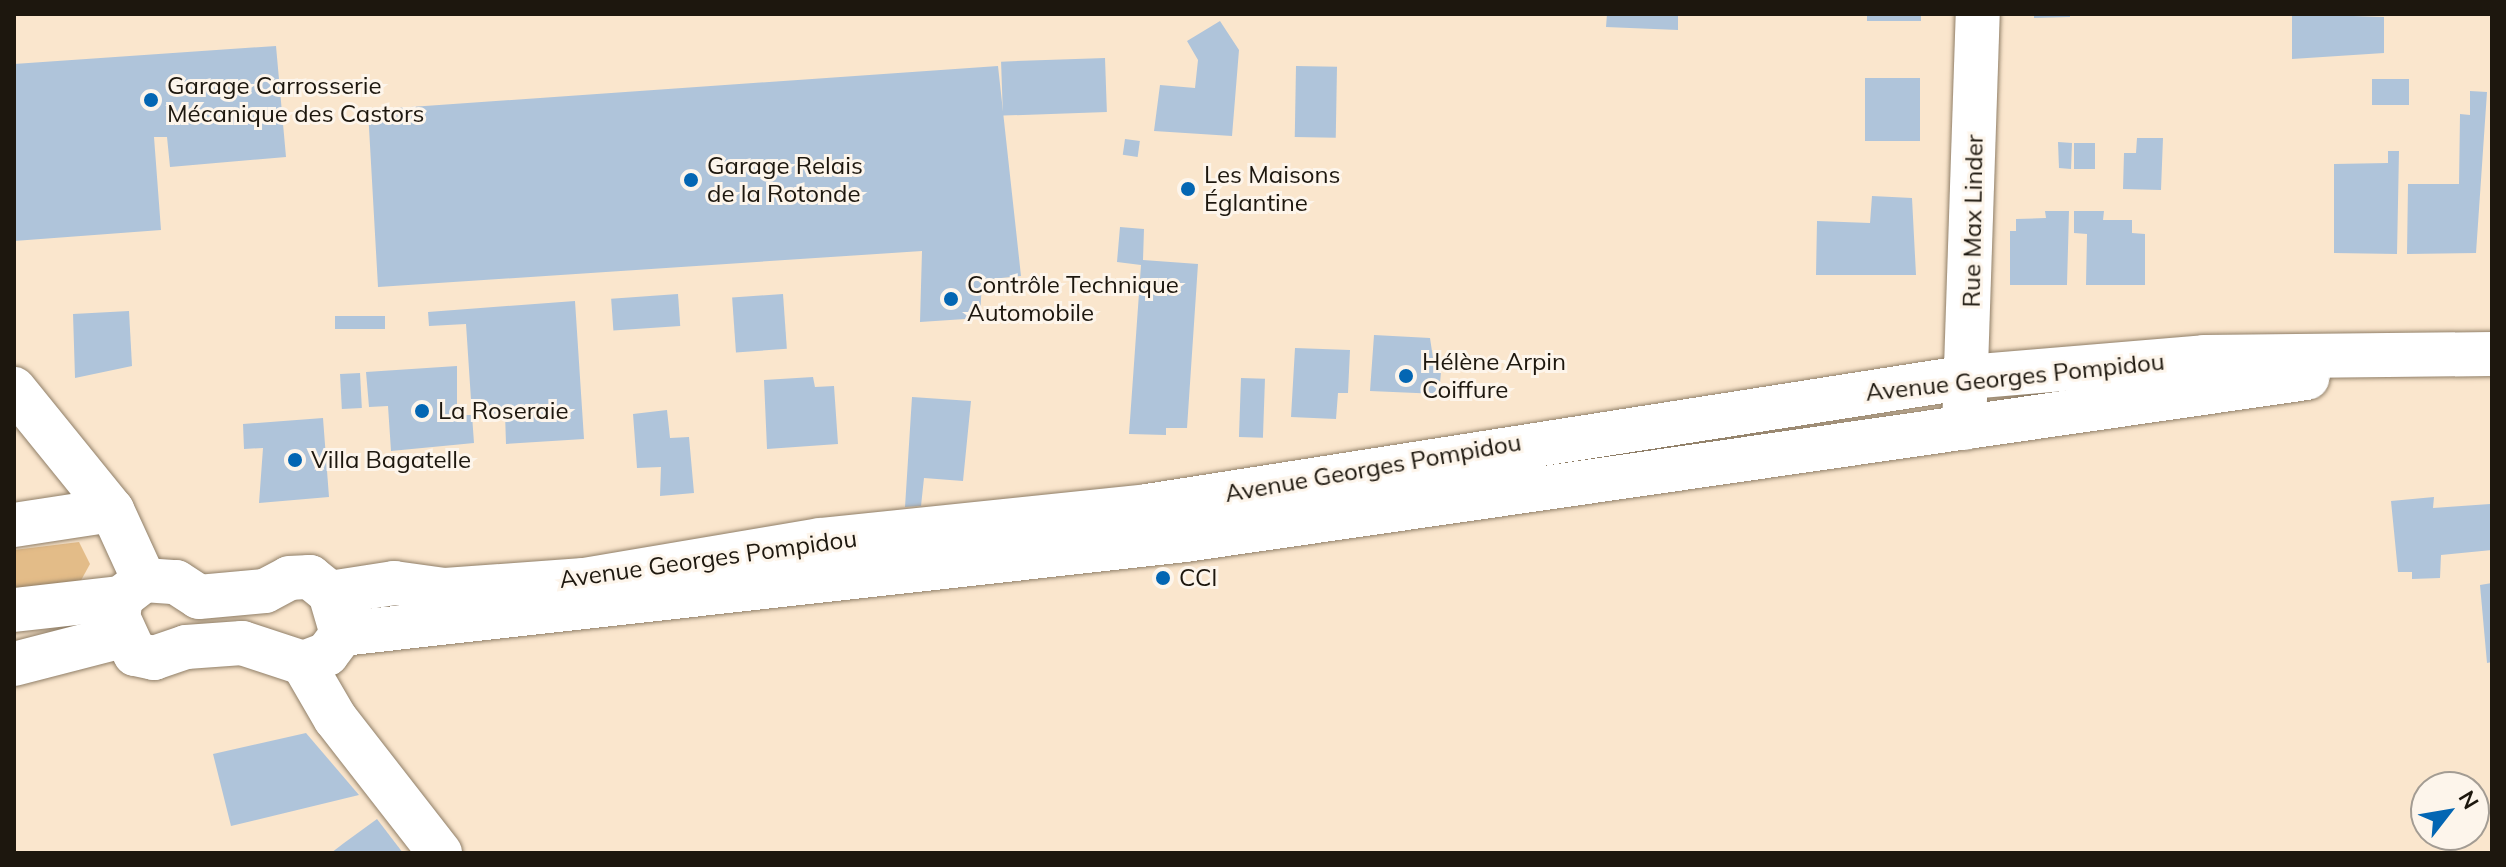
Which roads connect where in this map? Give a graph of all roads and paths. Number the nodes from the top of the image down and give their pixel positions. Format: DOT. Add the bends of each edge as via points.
graph roads {
  1 [pos="1978,14"];
  2 [pos="2492,354"];
  3 [pos="2419,359"];
  4 [pos="1968,377"];
  5 [pos="14,389"];
  6 [pos="1964,428"];
  7 [pos="112,510"];
  8 [pos="14,525"];
  9 [pos="129,605"];
  10 [pos="14,610"];
  11 [pos="336,614"];
  12 [pos="303,663"];
  13 [pos="14,664"];
  14 [pos="440,853"];
  1 -- 4 [label="main road, Rue Max Linder"];
  2 -- 3 [label="main road, Avenue Georges Pompidou"];
  3 -- 4 [label="main road, Avenue Georges Pompidou" via="2204,357"];
  3 -- 6 [label="main road, Avenue Georges Pompidou"];
  4 -- 6 [label="main road, Rue Max Linder"];
  4 -- 11 [label="main road, Avenue Georges Pompidou" via="1067,517 804,542 584,580 445,590 394,583"];
  5 -- 7 [label="main road"];
  6 -- 11 [label="main road, Avenue Georges Pompidou" via="1185,540"];
  7 -- 8 [label="main road"];
  7 -- 9 [label="main road"];
  9 -- 10 [label="main road, Avenue Georges Pompidou"];
  9 -- 11 [label="main road, Avenue Georges Pompidou" via="176,582 199,597 265,591 310,577"];
  9 -- 12 [label="main road" via="135,654 154,658 186,647 242,643"];
  9 -- 13 [label="main road, Avenue Georges Pompidou"];
  11 -- 12 [label="main road" via="327,654"];
  12 -- 14 [label="main road" via="335,718"];
}
